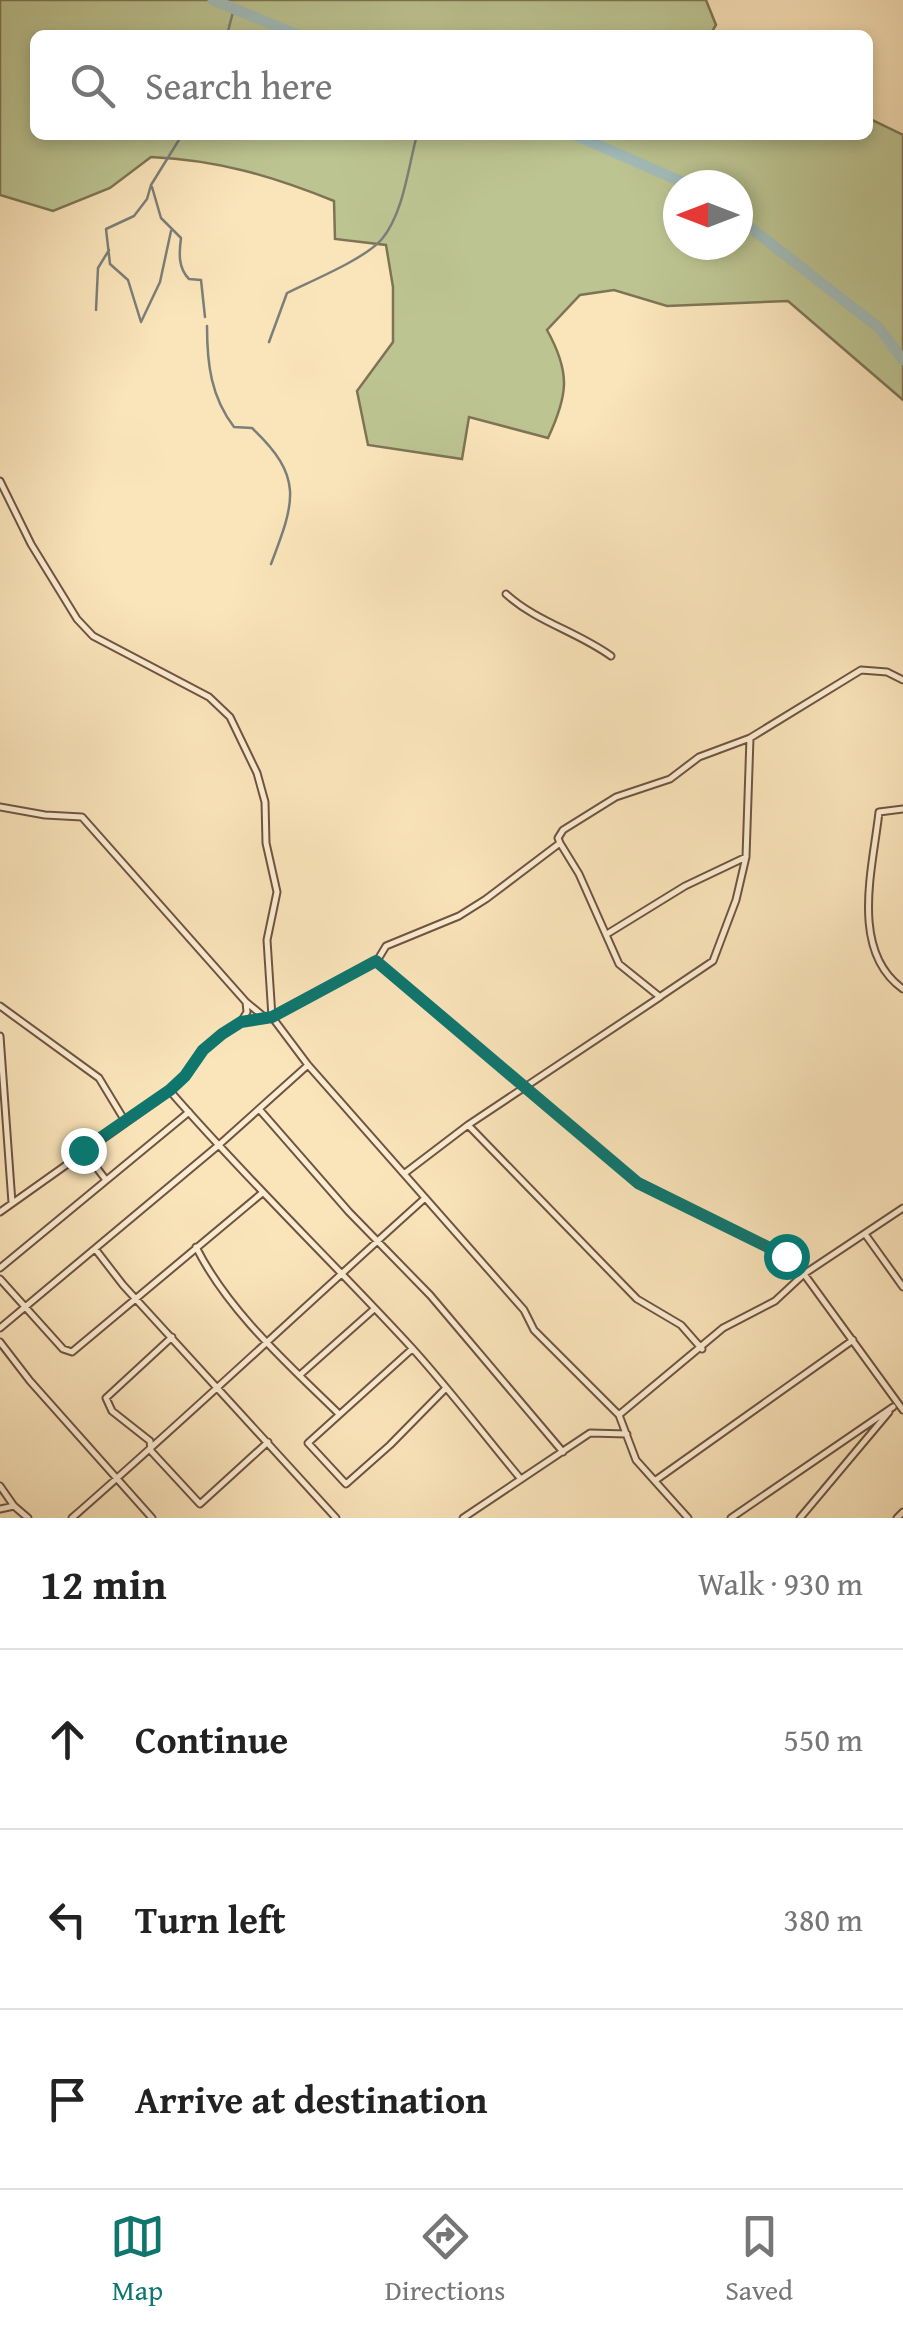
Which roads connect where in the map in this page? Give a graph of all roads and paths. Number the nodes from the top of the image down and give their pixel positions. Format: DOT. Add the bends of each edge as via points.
graph roads {
  1 [pos="0,482"];
  2 [pos="506,594"];
  3 [pos="611,656"];
  4 [pos="903,680"];
  5 [pos="750,738"];
  6 [pos="0,807"];
  7 [pos="903,810"];
  8 [pos="560,843"];
  9 [pos="746,857"];
  10 [pos="607,934"];
  11 [pos="376,961"];
  12 [pos="903,990"];
  13 [pos="660,996"];
  14 [pos="246,1002"];
  15 [pos="0,1006"];
  16 [pos="268,1017"];
  17 [pos="241,1022"];
  18 [pos="0,1036"];
  19 [pos="308,1065"];
  20 [pos="523,1088"];
  21 [pos="170,1090"];
  22 [pos="259,1110"];
  23 [pos="188,1112"];
  24 [pos="125,1121"];
  25 [pos="468,1125"];
  26 [pos="220,1144"];
  27 [pos="83,1150"];
  28 [pos="405,1172"];
  29 [pos="106,1180"];
  30 [pos="261,1194"];
  31 [pos="424,1199"];
  32 [pos="12,1203"];
  33 [pos="903,1208"];
  34 [pos="0,1212"];
  35 [pos="865,1234"];
  36 [pos="377,1242"];
  37 [pos="196,1247"];
  38 [pos="96,1250"];
  39 [pos="0,1268"];
  40 [pos="341,1274"];
  41 [pos="804,1274"];
  42 [pos="0,1279"];
  43 [pos="903,1287"];
  44 [pos="138,1299"];
  45 [pos="26,1308"];
  46 [pos="373,1310"];
  47 [pos="0,1328"];
  48 [pos="172,1337"];
  49 [pos="853,1340"];
  50 [pos="268,1341"];
  51 [pos="0,1342"];
  52 [pos="412,1348"];
  53 [pos="702,1348"];
  54 [pos="300,1375"];
  55 [pos="218,1386"];
  56 [pos="446,1388"];
  57 [pos="895,1404"];
  58 [pos="903,1410"];
  59 [pos="338,1414"];
  60 [pos="618,1415"];
  61 [pos="627,1434"];
  62 [pos="268,1441"];
  63 [pos="151,1451"];
  64 [pos="563,1452"];
  65 [pos="117,1478"];
  66 [pos="520,1478"];
  67 [pos="656,1480"];
  68 [pos="2,1489"];
  69 [pos="14,1506"];
  70 [pos="0,1507"];
  71 [pos="903,1512"];
  72 [pos="28,1518"];
  73 [pos="72,1518"];
  74 [pos="152,1518"];
  75 [pos="336,1518"];
  76 [pos="463,1518"];
  77 [pos="688,1518"];
  78 [pos="730,1518"];
  79 [pos="800,1518"];
  80 [pos="898,1518"];
  1 -- 16 [label="street" via="31,544 93,636 208,697 242,738 262,790 276,892 267,940"];
  2 -- 3 [label="street" via="527,613 582,635"];
  4 -- 5 [label="street" via="861,670"];
  5 -- 8 [label="street" via="699,757 681,774 616,797 562,830"];
  5 -- 9 [label="street"];
  6 -- 14 [label="street" via="82,817"];
  7 -- 12 [label="street" via="879,812 869,922 873,950"];
  8 -- 10 [label="street"];
  8 -- 11 [label="street" via="486,900 386,946"];
  9 -- 10 [label="street"];
  9 -- 13 [label="street" via="714,961"];
  10 -- 13 [label="street" via="619,964"];
  11 -- 16 [label="street"];
  11 -- 20 [label="street"];
  13 -- 20 [label="street"];
  14 -- 16 [label="street"];
  14 -- 17 [label="street"];
  15 -- 24 [label="street" via="99,1078"];
  16 -- 17 [label="street"];
  16 -- 19 [label="street"];
  17 -- 21 [label="street" via="203,1050"];
  18 -- 32 [label="street"];
  19 -- 22 [label="street"];
  19 -- 28 [label="street"];
  20 -- 25 [label="street"];
  20 -- 41 [label="street" via="638,1183 786,1256"];
  21 -- 23 [label="street"];
  21 -- 24 [label="street"];
  22 -- 26 [label="street"];
  22 -- 36 [label="street"];
  23 -- 26 [label="street"];
  23 -- 29 [label="street"];
  24 -- 27 [label="street"];
  25 -- 28 [label="street"];
  25 -- 53 [label="street" via="638,1299 682,1325"];
  26 -- 30 [label="street"];
  26 -- 38 [label="street"];
  27 -- 29 [label="street"];
  27 -- 32 [label="street"];
  28 -- 31 [label="street"];
  29 -- 39 [label="street"];
  30 -- 37 [label="street"];
  30 -- 40 [label="street"];
  31 -- 36 [label="street"];
  31 -- 60 [label="street" via="524,1310 534,1330"];
  32 -- 34 [label="street"];
  33 -- 35 [label="street"];
  35 -- 41 [label="street"];
  35 -- 43 [label="street"];
  36 -- 40 [label="street"];
  36 -- 64 [label="street"];
  37 -- 44 [label="street"];
  37 -- 50 [label="street"];
  38 -- 44 [label="street"];
  38 -- 45 [label="street"];
  40 -- 46 [label="street"];
  40 -- 50 [label="street"];
  41 -- 49 [label="street"];
  41 -- 53 [label="street"];
  42 -- 45 [label="street"];
  44 -- 45 [label="street" via="72,1352"];
  44 -- 48 [label="street"];
  45 -- 47 [label="street"];
  46 -- 52 [label="street"];
  46 -- 54 [label="street"];
  48 -- 55 [label="street"];
  48 -- 63 [label="street" via="106,1398 112,1411 150,1441"];
  49 -- 57 [label="street"];
  49 -- 67 [label="street"];
  50 -- 54 [label="street"];
  50 -- 55 [label="street"];
  51 -- 65 [label="street"];
  52 -- 56 [label="street"];
  52 -- 59 [label="street"];
  53 -- 60 [label="street"];
  54 -- 59 [label="street"];
  55 -- 62 [label="street"];
  55 -- 63 [label="street"];
  56 -- 59 [label="street" via="346,1484 308,1443"];
  56 -- 66 [label="street"];
  57 -- 58 [label="street"];
  57 -- 78 [label="street"];
  57 -- 79 [label="street"];
  60 -- 61 [label="street"];
  61 -- 64 [label="street" via="590,1433"];
  61 -- 67 [label="street" via="636,1460"];
  62 -- 63 [label="street" via="200,1504"];
  62 -- 75 [label="street"];
  63 -- 65 [label="street"];
  64 -- 66 [label="street"];
  65 -- 73 [label="street"];
  65 -- 74 [label="street"];
  66 -- 76 [label="street"];
  67 -- 77 [label="street"];
  68 -- 69 [label="street"];
  68 -- 70 [label="street"];
  69 -- 70 [label="street"];
  69 -- 72 [label="street"];
  71 -- 80 [label="street"];
}
